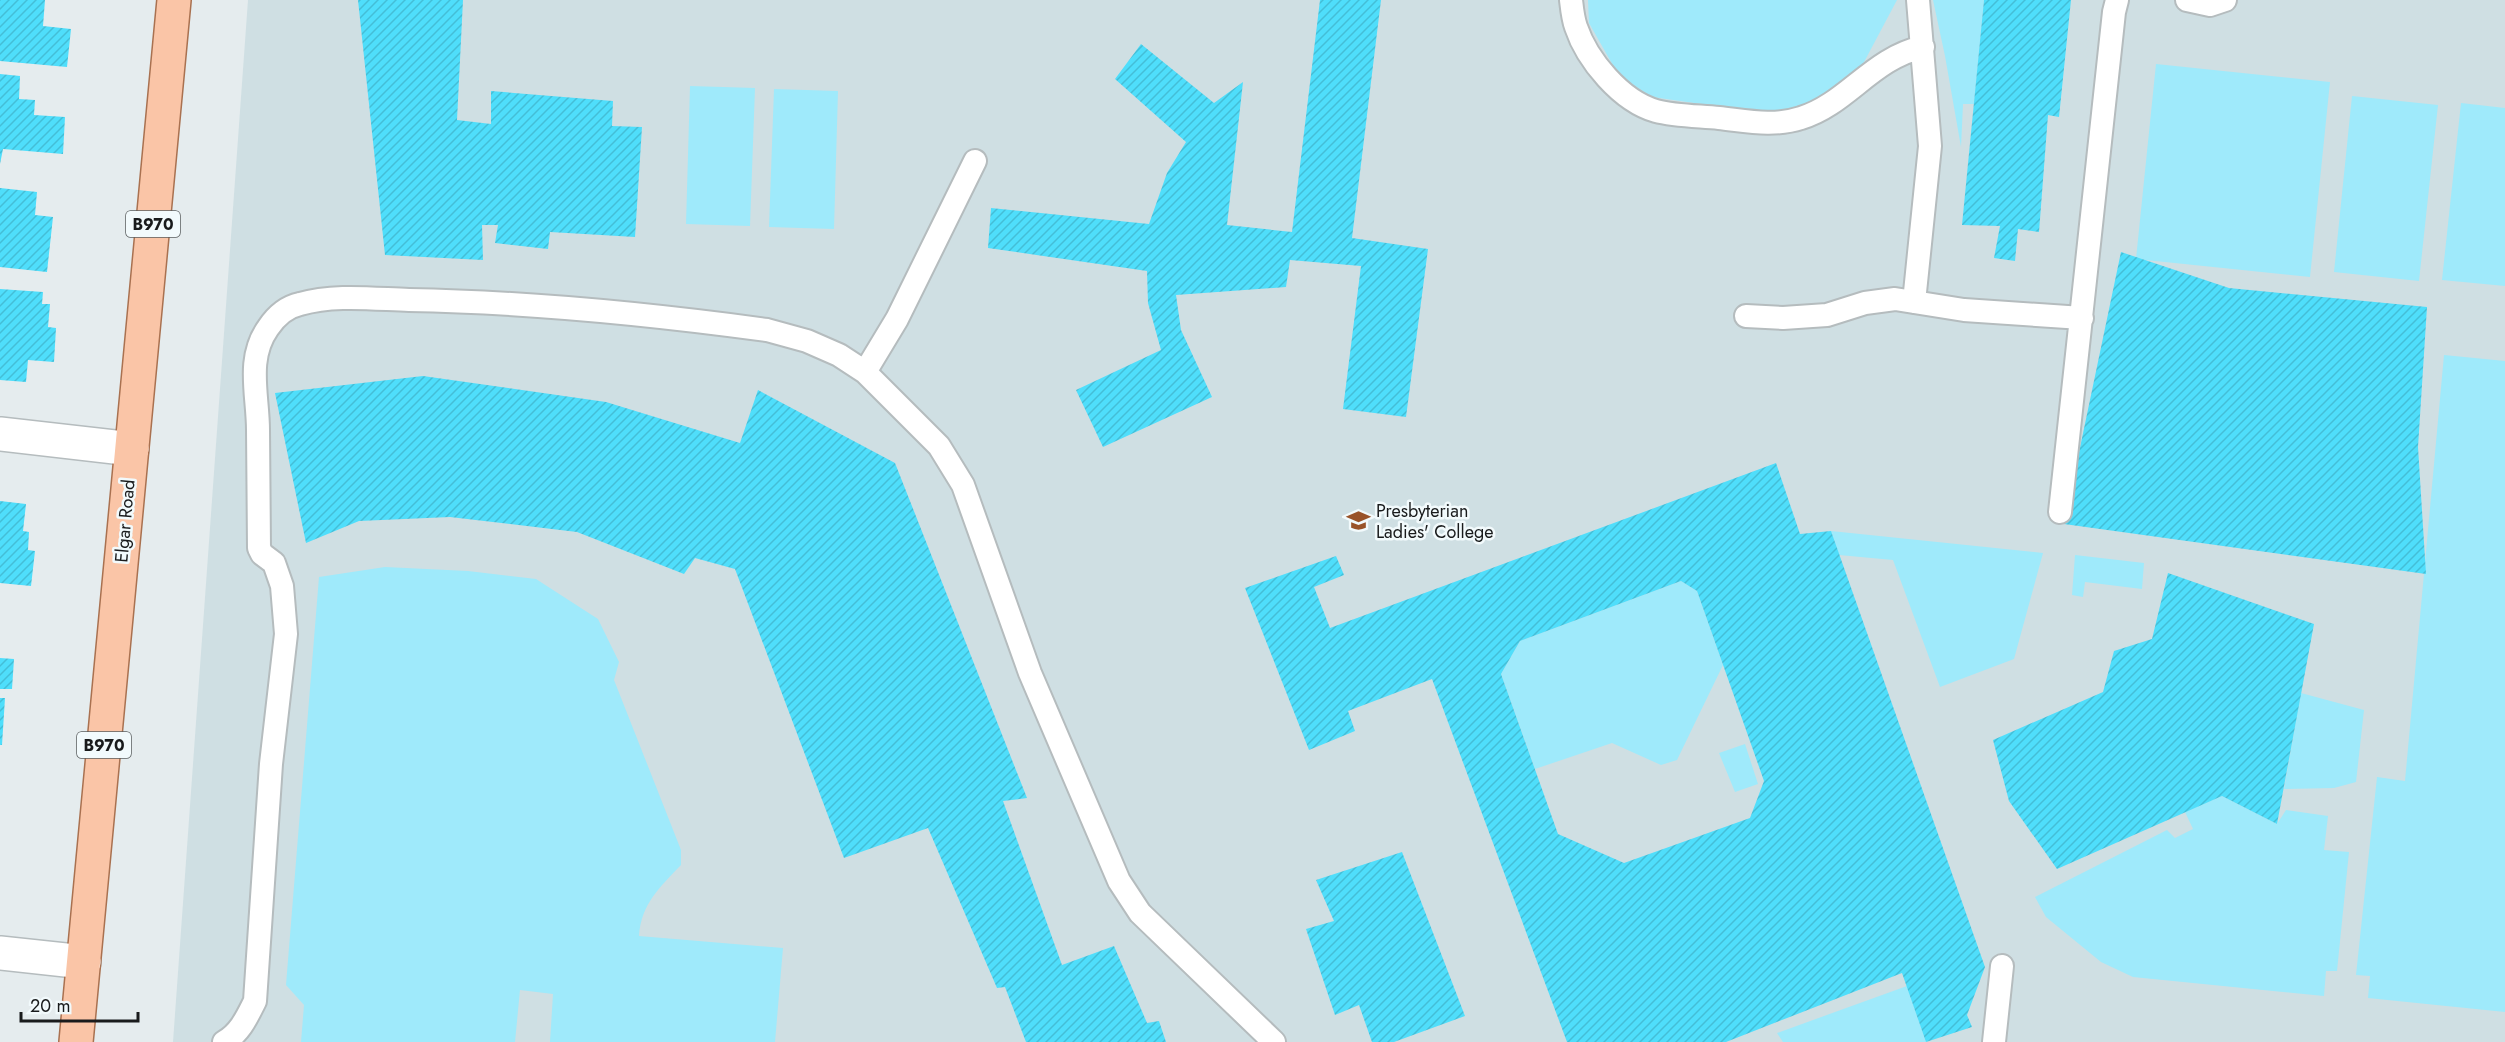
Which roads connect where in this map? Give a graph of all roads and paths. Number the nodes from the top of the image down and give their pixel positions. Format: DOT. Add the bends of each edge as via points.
graph roads {
  1 [pos="174,0"];
  2 [pos="1571,0"];
  3 [pos="1918,0"];
  4 [pos="2117,0"];
  5 [pos="2187,0"];
  6 [pos="2225,0"];
  7 [pos="1923,47"];
  8 [pos="975,161"];
  9 [pos="1914,302"];
  10 [pos="1746,316"];
  11 [pos="2082,318"];
  12 [pos="865,372"];
  13 [pos="0,434"];
  14 [pos="132,449"];
  15 [pos="2060,512"];
  16 [pos="0,953"];
  17 [pos="84,962"];
  18 [pos="2002,966"];
  19 [pos="76,1042"];
  20 [pos="224,1042"];
  21 [pos="1274,1042"];
  22 [pos="1994,1042"];
  1 -- 14 [label="main road, Elgar Road / B970"];
  2 -- 7 [label="lane" via="1576,27 1588,54 1626,96 1655,111 1774,124 1803,118 1886,61"];
  3 -- 7 [label="lane"];
  4 -- 11 [label="lane"];
  5 -- 6 [label="lane" via="2210,5"];
  7 -- 9 [label="lane" via="1930,146"];
  8 -- 12 [label="lane" via="897,319"];
  9 -- 10 [label="lane" via="1895,299 1865,303 1827,315"];
  9 -- 11 [label="lane" via="1964,310"];
  11 -- 15 [label="lane"];
  12 -- 20 [label="lane" via="807,341 722,324 468,301 326,300 299,304 280,313 266,330 257,351 254,381 259,548 274,564 282,586 285,634 271,764 255,1001 234,1037"];
  12 -- 21 [label="lane" via="939,446 963,484 1030,673 1119,881 1140,914"];
  13 -- 14 [label="street"];
  14 -- 17 [label="main road, Elgar Road / B970"];
  16 -- 17 [label="street"];
  17 -- 19 [label="main road, Elgar Road / B970"];
  18 -- 22 [label="lane"];
}
